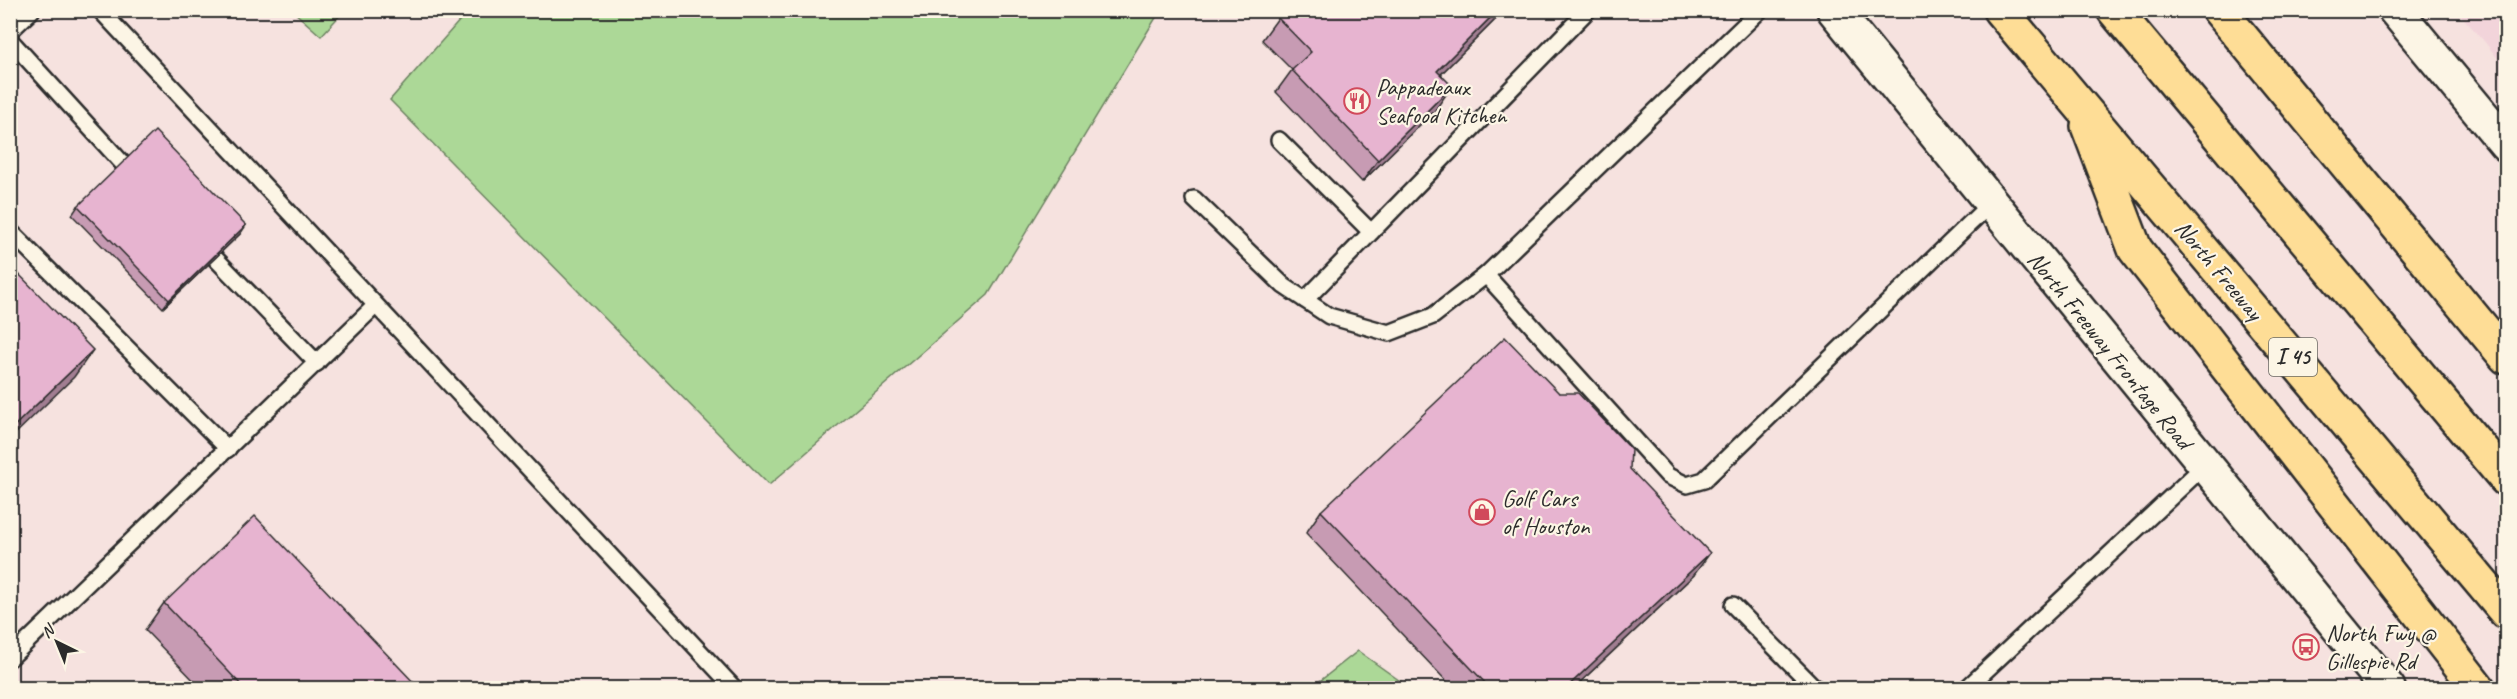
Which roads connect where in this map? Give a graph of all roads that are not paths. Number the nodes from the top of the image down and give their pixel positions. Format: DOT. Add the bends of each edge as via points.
graph roads {
  1 [pos="32,10"];
  2 [pos="100,10"];
  3 [pos="1760,10"];
  4 [pos="1834,10"];
  5 [pos="2000,10"];
  6 [pos="2114,10"];
  7 [pos="2219,10"];
  8 [pos="2395,10"];
  9 [pos="1587,11"];
  10 [pos="10,31"];
  11 [pos="10,40"];
  12 [pos="2079,102"];
  13 [pos="1279,140"];
  14 [pos="2506,144"];
  15 [pos="124,165"];
  16 [pos="1194,199"];
  17 [pos="1990,204"];
  18 [pos="10,231"];
  19 [pos="1371,232"];
  20 [pos="216,258"];
  21 [pos="1486,275"];
  22 [pos="1305,300"];
  23 [pos="375,306"];
  24 [pos="2506,357"];
  25 [pos="316,363"];
  26 [pos="228,449"];
  27 [pos="2204,466"];
  28 [pos="2506,479"];
  29 [pos="1733,605"];
  30 [pos="2506,612"];
  31 [pos="10,658"];
  32 [pos="734,688"];
  33 [pos="1815,688"];
  34 [pos="1967,688"];
  35 [pos="2388,688"];
  36 [pos="2478,688"];
  1 -- 10 [label="lane"];
  2 -- 23 [label="lane"];
  3 -- 21 [label="lane"];
  4 -- 17 [label="main road, North Freeway Frontage Road"];
  5 -- 12 [label="highway, North Freeway / I 45"];
  6 -- 28 [label="highway"];
  7 -- 24 [label="highway"];
  8 -- 14 [label="main road"];
  9 -- 19 [label="lane"];
  11 -- 15 [label="lane"];
  12 -- 30 [label="highway, North Freeway / I 45"];
  12 -- 36 [label="highway" via="2135,249"];
  13 -- 19 [label="lane"];
  16 -- 22 [label="lane" via="1284,286"];
  17 -- 21 [label="lane" via="1704,480 1687,485 1668,477"];
  17 -- 27 [label="main road, North Freeway Frontage Road"];
  18 -- 26 [label="lane"];
  19 -- 22 [label="lane"];
  20 -- 25 [label="lane"];
  21 -- 22 [label="lane" via="1433,316 1389,333 1329,316"];
  23 -- 25 [label="lane"];
  23 -- 32 [label="lane"];
  25 -- 26 [label="lane"];
  26 -- 31 [label="lane"];
  27 -- 34 [label="lane"];
  27 -- 35 [label="main road, North Freeway Frontage Road"];
  29 -- 33 [label="lane"];
}
